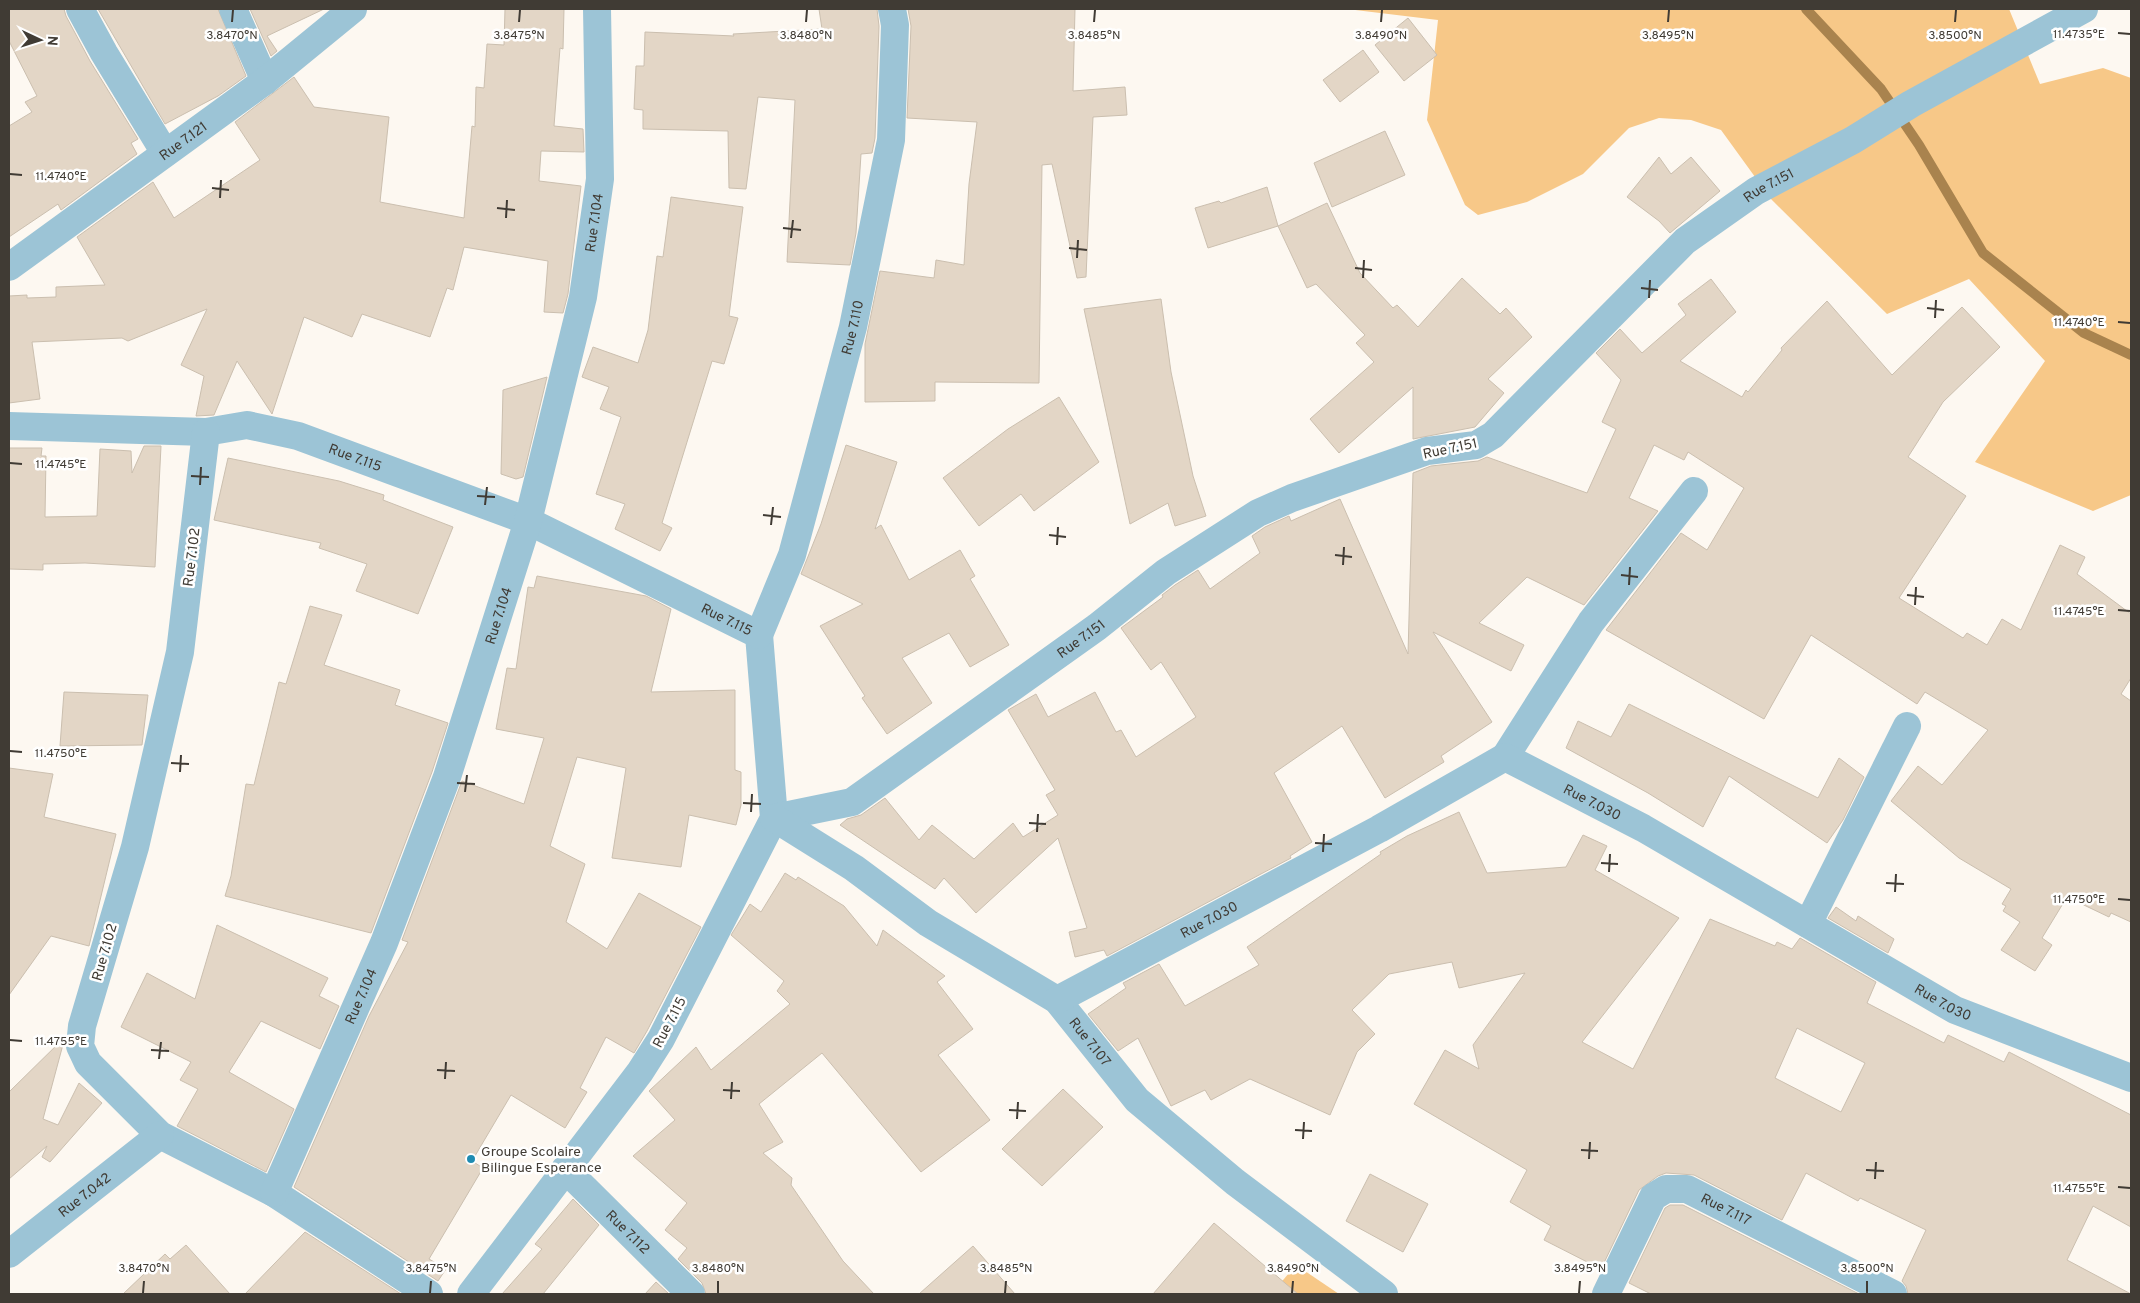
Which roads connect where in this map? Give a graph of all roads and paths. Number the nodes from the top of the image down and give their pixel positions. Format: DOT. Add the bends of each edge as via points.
graph roads {
  1 [pos="80,9"];
  2 [pos="233,9"];
  3 [pos="353,9"];
  4 [pos="597,9"];
  5 [pos="892,9"];
  6 [pos="2084,9"];
  7 [pos="265,81"];
  8 [pos="165,153"];
  9 [pos="9,266"];
  10 [pos="9,426"];
  11 [pos="206,432"];
  12 [pos="1694,491"];
  13 [pos="528,521"];
  14 [pos="759,635"];
  15 [pos="1907,726"];
  16 [pos="1505,757"];
  17 [pos="774,818"];
  18 [pos="1808,924"];
  19 [pos="1058,1000"];
  20 [pos="2131,1078"];
  21 [pos="160,1135"];
  22 [pos="565,1169"];
  23 [pos="274,1193"];
  24 [pos="9,1254"];
  25 [pos="429,1294"];
  26 [pos="471,1294"];
  27 [pos="691,1294"];
  28 [pos="1384,1294"];
  29 [pos="1606,1294"];
  30 [pos="1893,1294"];
  1 -- 8 [label="street"];
  2 -- 7 [label="street"];
  3 -- 7 [label="street, Rue 7.121"];
  4 -- 13 [label="street, Rue 7.104" via="600,179 583,298"];
  5 -- 14 [label="street, Rue 7.110" via="895,25 891,140 855,318 792,555"];
  6 -- 17 [label="street, Rue 7.151" via="1756,191 1685,241 1493,435 1476,445 1427,451 1258,512 1166,572 1097,627 852,802"];
  7 -- 8 [label="street, Rue 7.121"];
  8 -- 9 [label="street, Rue 7.121"];
  10 -- 11 [label="street, Rue 7.115"];
  11 -- 13 [label="street, Rue 7.115" via="247,425 298,436"];
  11 -- 21 [label="street, Rue 7.102" via="180,652 135,847 82,1026 80,1046 88,1063"];
  12 -- 16 [label="street" via="1591,622"];
  13 -- 14 [label="street, Rue 7.115"];
  13 -- 23 [label="street, Rue 7.104" via="447,777 384,943"];
  14 -- 17 [label="street, Rue 7.115"];
  15 -- 18 [label="street"];
  16 -- 18 [label="street, Rue 7.030" via="1643,828"];
  16 -- 19 [label="street, Rue 7.030" via="1379,829"];
  17 -- 19 [label="street, Rue 7.107" via="854,868 928,924"];
  17 -- 22 [label="street, Rue 7.115" via="661,1039 640,1072"];
  18 -- 20 [label="street, Rue 7.030" via="1955,1010"];
  19 -- 28 [label="street, Rue 7.107" via="1137,1100 1235,1182"];
  21 -- 23 [label="street, Rue 7.102"];
  21 -- 24 [label="street, Rue 7.042"];
  22 -- 26 [label="street, Rue 7.115"];
  22 -- 27 [label="street, Rue 7.112"];
  23 -- 25 [label="street, Rue 7.102"];
  29 -- 30 [label="street, Rue 7.117" via="1653,1197 1666,1189 1687,1190"];
}
